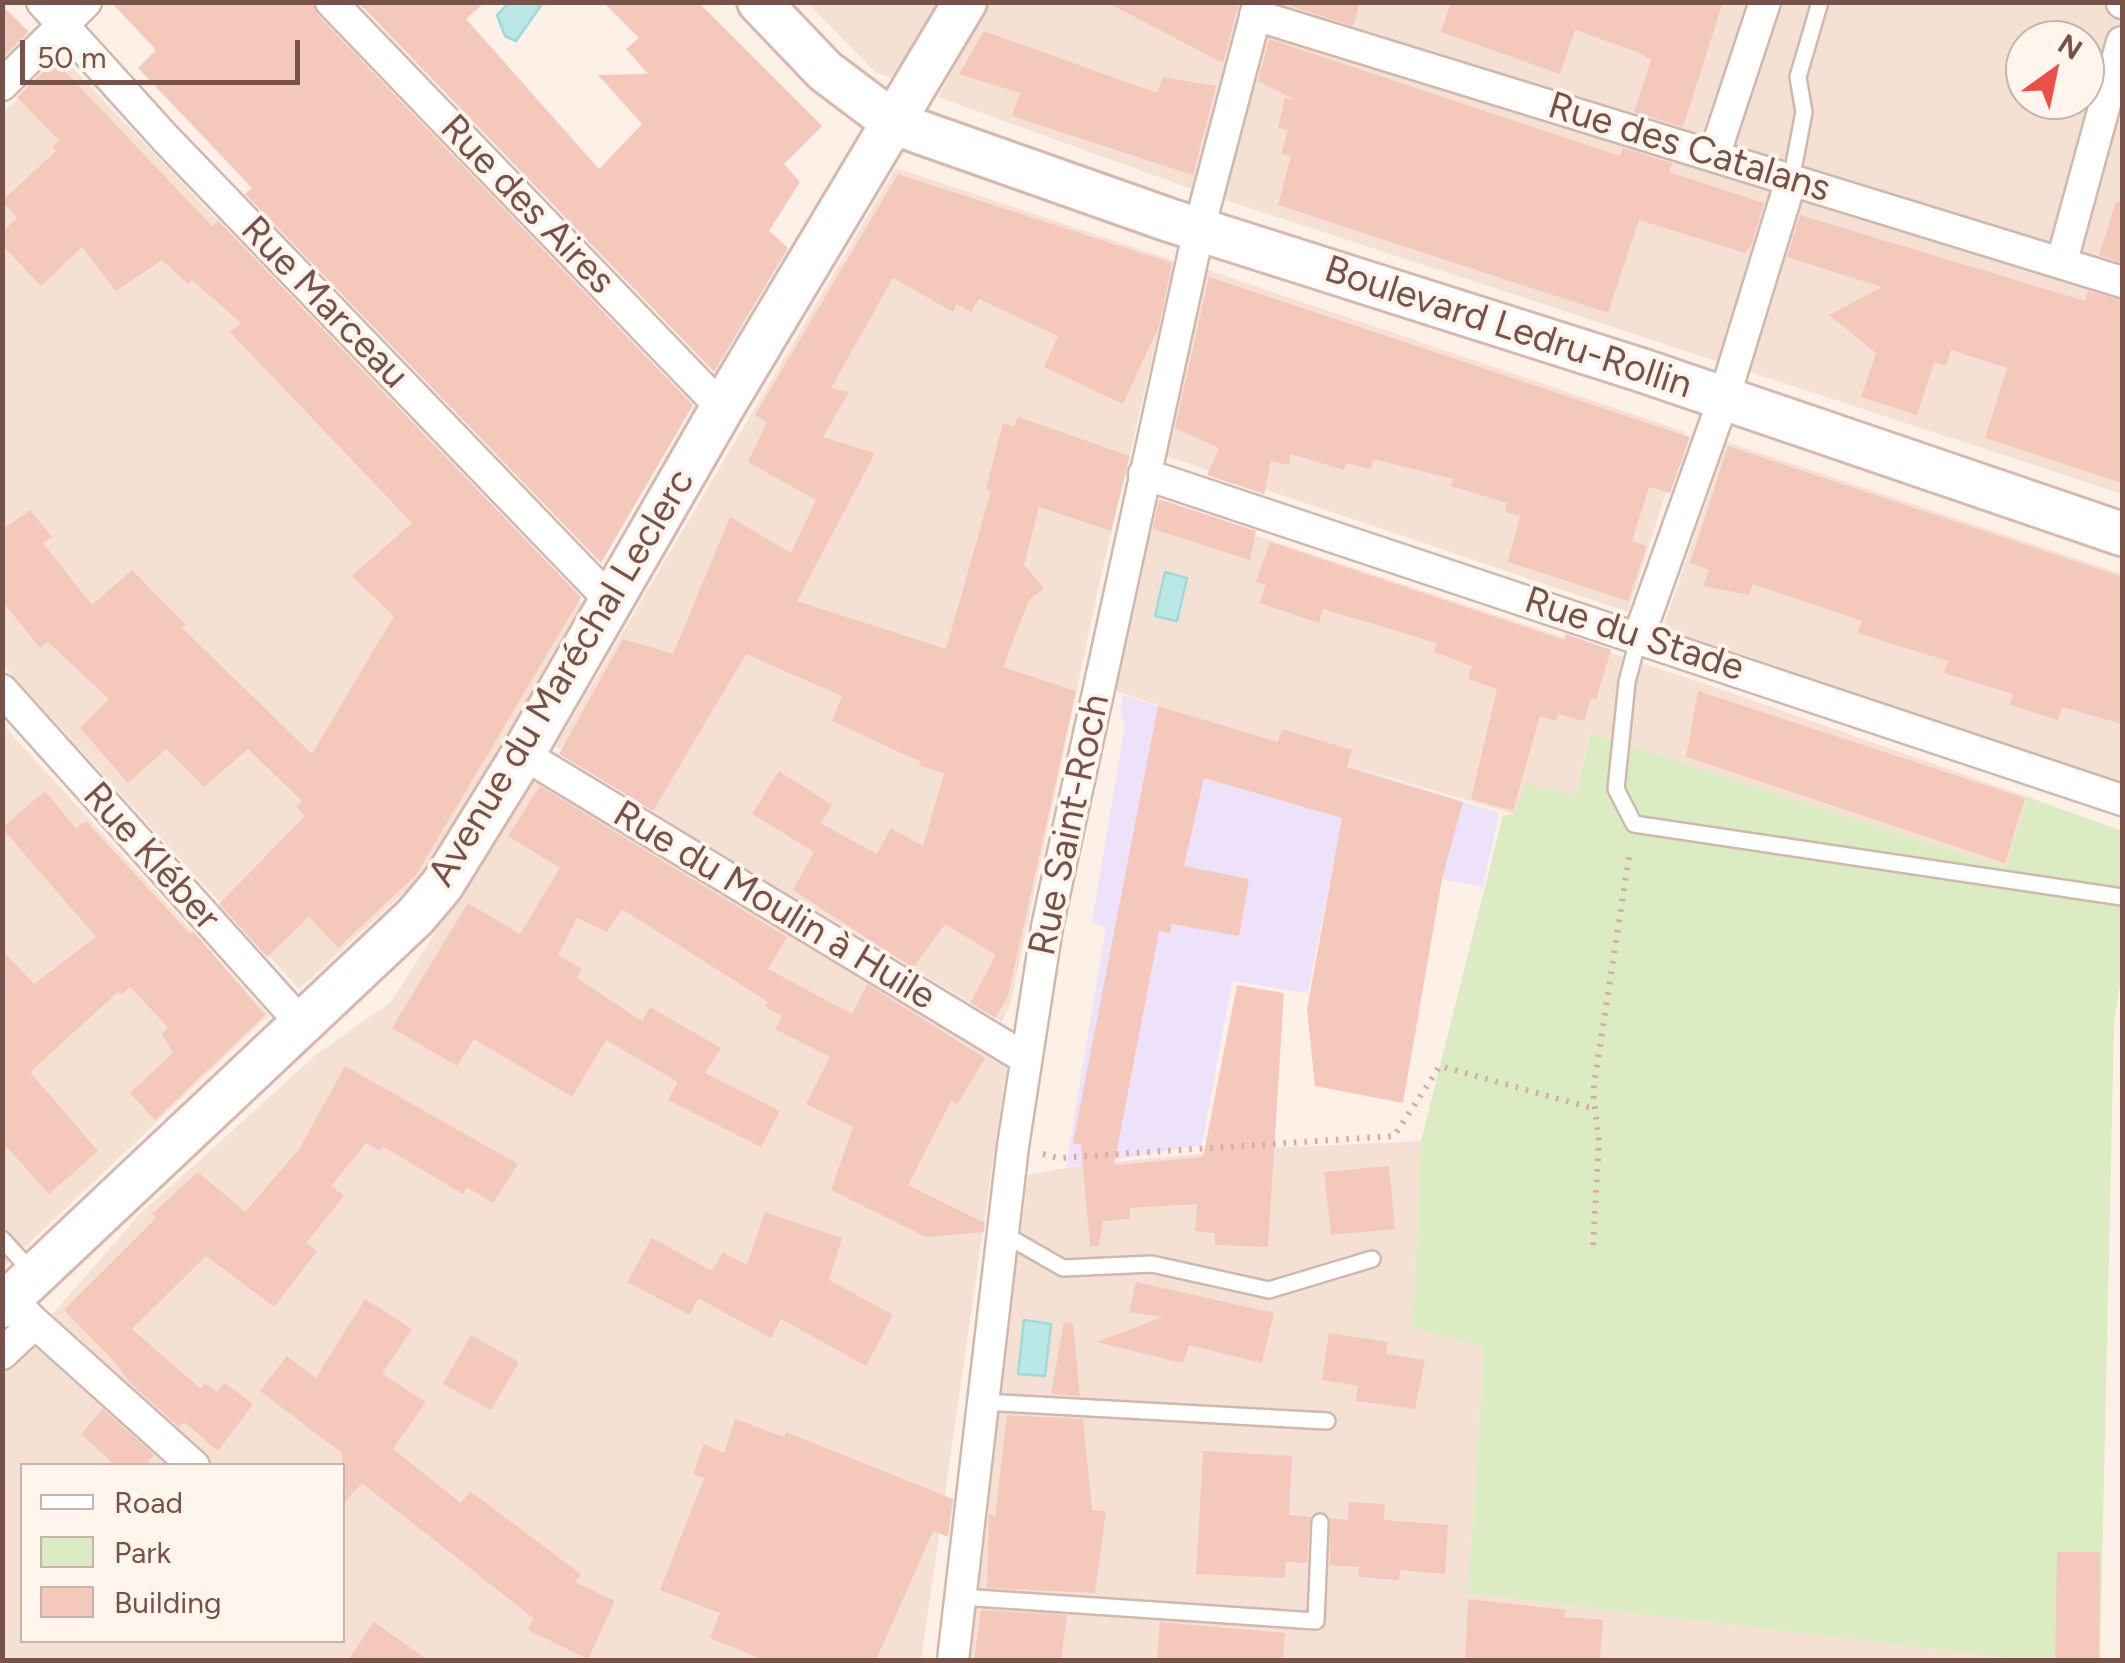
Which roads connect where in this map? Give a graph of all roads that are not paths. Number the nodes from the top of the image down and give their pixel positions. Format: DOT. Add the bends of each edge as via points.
graph roads {
  1 [pos="86,2"];
  2 [pos="332,2"];
  3 [pos="759,2"];
  4 [pos="965,2"];
  5 [pos="1766,2"];
  6 [pos="1820,2"];
  7 [pos="1257,9"];
  8 [pos="52,14"];
  9 [pos="2122,52"];
  10 [pos="2,86"];
  11 [pos="894,124"];
  12 [pos="1714,156"];
  13 [pos="1791,180"];
  14 [pos="1199,229"];
  15 [pos="2062,261"];
  16 [pos="2122,282"];
  17 [pos="1724,398"];
  18 [pos="722,408"];
  19 [pos="1144,474"];
  20 [pos="2122,534"];
  21 [pos="610,600"];
  22 [pos="1639,636"];
  23 [pos="2,690"];
  24 [pos="523,754"];
  25 [pos="2122,800"];
  26 [pos="2122,898"];
  27 [pos="301,1023"];
  28 [pos="1025,1058"];
  29 [pos="1002,1233"];
  30 [pos="2,1239"];
  31 [pos="1372,1259"];
  32 [pos="21,1300"];
  33 [pos="2,1354"];
  34 [pos="983,1402"];
  35 [pos="1327,1420"];
  36 [pos="191,1463"];
  37 [pos="1320,1522"];
  38 [pos="962,1597"];
  39 [pos="952,1660"];
  1 -- 8 [label="street"];
  2 -- 18 [label="street, Rue des Aires"];
  3 -- 11 [label="main road, Boulevard Ledru-Rollin" via="825,71"];
  4 -- 11 [label="main road, Avenue du Maréchal Leclerc"];
  5 -- 12 [label="street"];
  6 -- 13 [label="lane" via="1798,77 1804,112"];
  7 -- 12 [label="street, Rue des Catalans"];
  7 -- 14 [label="street, Rue Saint-Roch"];
  8 -- 10 [label="street"];
  8 -- 21 [label="street, Rue Marceau"];
  9 -- 15 [label="street"];
  11 -- 14 [label="main road, Boulevard Ledru-Rollin"];
  11 -- 18 [label="main road, Avenue du Maréchal Leclerc"];
  12 -- 13 [label="street, Rue des Catalans"];
  13 -- 15 [label="street, Rue des Catalans"];
  13 -- 17 [label="street"];
  14 -- 17 [label="main road, Boulevard Ledru-Rollin"];
  14 -- 19 [label="street, Rue Saint-Roch"];
  15 -- 16 [label="street, Rue des Catalans"];
  17 -- 20 [label="main road, Boulevard Ledru-Rollin"];
  17 -- 22 [label="street"];
  18 -- 21 [label="main road, Avenue du Maréchal Leclerc"];
  19 -- 22 [label="street, Rue du Stade"];
  19 -- 28 [label="street, Rue Saint-Roch"];
  21 -- 24 [label="main road, Avenue du Maréchal Leclerc"];
  22 -- 25 [label="street, Rue du Stade"];
  22 -- 26 [label="lane" via="1616,789 1634,824"];
  23 -- 27 [label="street, Rue Kléber"];
  24 -- 27 [label="main road, Avenue du Maréchal Leclerc" via="415,918"];
  24 -- 28 [label="street, Rue du Moulin à Huile"];
  27 -- 32 [label="main road, Avenue du Maréchal Leclerc"];
  28 -- 29 [label="street, Rue Saint-Roch"];
  29 -- 31 [label="lane" via="1063,1268 1152,1264 1269,1290"];
  29 -- 34 [label="street, Rue Saint-Roch"];
  30 -- 32 [label="lane"];
  32 -- 33 [label="street"];
  32 -- 36 [label="street"];
  34 -- 35 [label="lane"];
  34 -- 38 [label="street, Rue Saint-Roch"];
  37 -- 38 [label="lane" via="1316,1621"];
  38 -- 39 [label="street, Rue Saint-Roch"];
}
